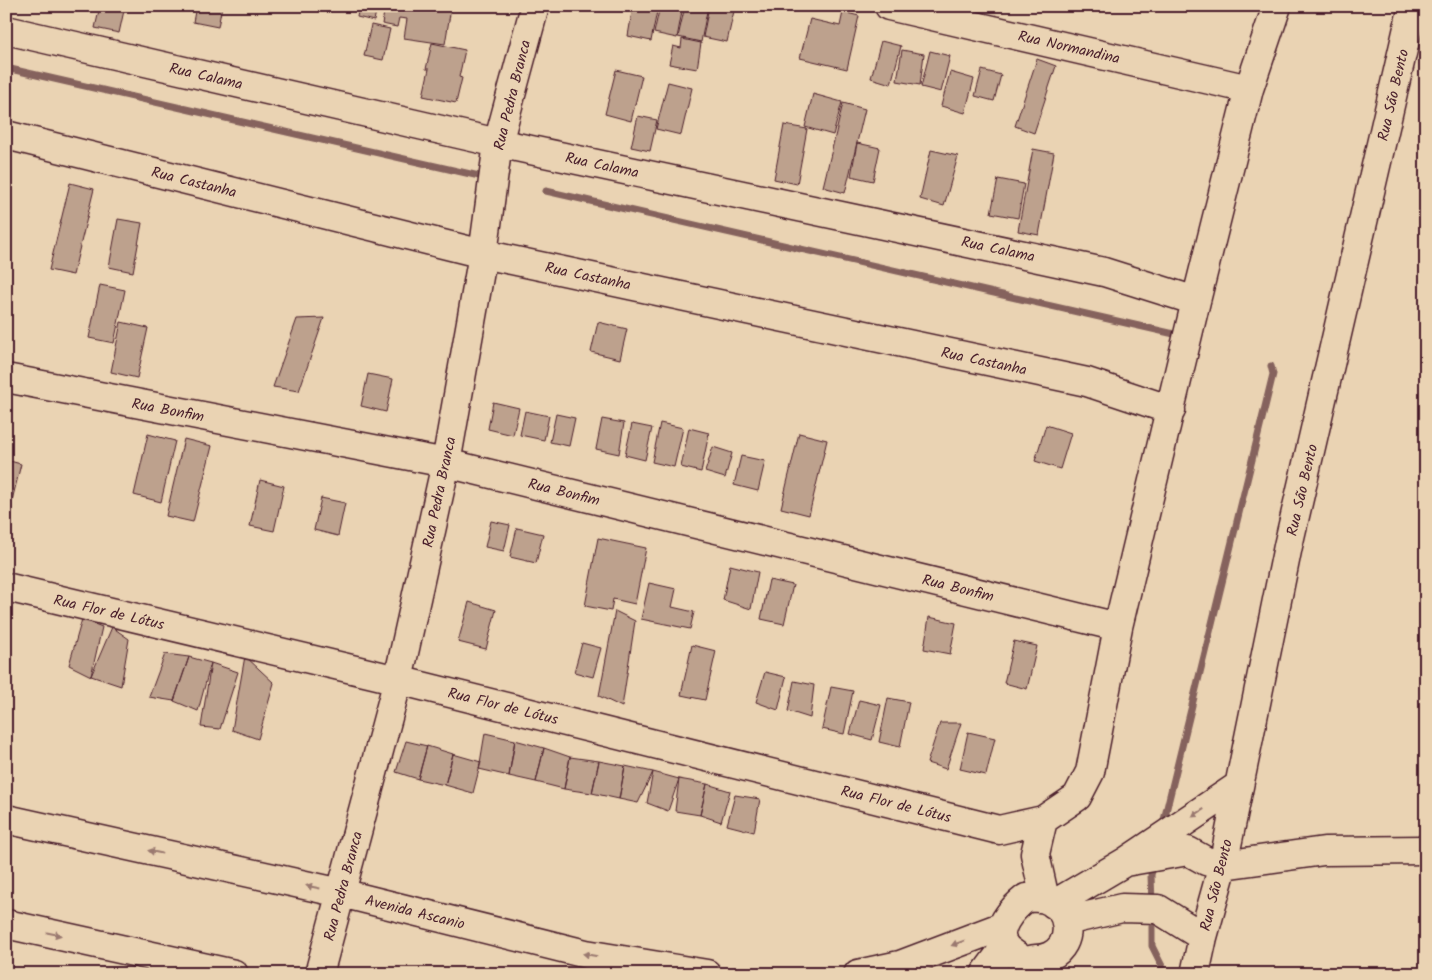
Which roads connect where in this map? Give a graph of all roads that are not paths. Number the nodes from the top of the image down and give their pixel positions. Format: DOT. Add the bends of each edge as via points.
graph roads {
  1 [pos="535,6"];
  2 [pos="888,6"];
  3 [pos="1277,6"];
  4 [pos="1413,6"];
  5 [pos="6,30"];
  6 [pos="1249,89"];
  7 [pos="6,135"];
  8 [pos="498,143"];
  9 [pos="483,254"];
  10 [pos="1196,301"];
  11 [pos="6,378"];
  12 [pos="1171,410"];
  13 [pos="446,463"];
  14 [pos="6,587"];
  15 [pos="1118,627"];
  16 [pos="398,680"];
  17 [pos="1238,786"];
  18 [pos="6,819"];
  19 [pos="1043,820"];
  20 [pos="999,830"];
  21 [pos="1426,850"];
  22 [pos="1125,862"];
  23 [pos="1223,865"];
  24 [pos="341,893"];
  25 [pos="1048,905"];
  26 [pos="6,924"];
  27 [pos="1203,937"];
  28 [pos="1015,951"];
  29 [pos="1058,962"];
  30 [pos="234,974"];
  31 [pos="319,974"];
  32 [pos="707,974"];
  33 [pos="858,974"];
  34 [pos="986,974"];
  35 [pos="1195,974"];
  1 -- 8 [label="street, Rua Pedra Branca"];
  2 -- 6 [label="street, Rua Normandina"];
  3 -- 6 [label="street"];
  4 -- 17 [label="street, Rua São Bento" via="1288,546"];
  5 -- 8 [label="street, Rua Calama"];
  6 -- 10 [label="street"];
  7 -- 9 [label="street, Rua Castanha"];
  8 -- 9 [label="street, Rua Pedra Branca"];
  8 -- 10 [label="street, Rua Calama" via="1104,272"];
  9 -- 12 [label="street, Rua Castanha" via="1087,382"];
  9 -- 13 [label="street, Rua Pedra Branca"];
  10 -- 12 [label="street"];
  11 -- 13 [label="street, Rua Bonfim"];
  12 -- 15 [label="street"];
  13 -- 15 [label="street, Rua Bonfim"];
  13 -- 16 [label="street, Rua Pedra Branca"];
  14 -- 16 [label="street, Rua Flor de Lótus"];
  15 -- 19 [label="street" via="1090,772 1077,796"];
  16 -- 20 [label="street, Rua Flor de Lótus"];
  16 -- 24 [label="street, Rua Pedra Branca"];
  17 -- 22 [label="street, one-way"];
  17 -- 23 [label="street, Rua São Bento"];
  24 -- 18 [label="street, Avenida Ascanio, one-way"];
  19 -- 20 [label="street"];
  19 -- 25 [label="street" via="1035,854"];
  20 -- 25 [label="street" via="1020,852"];
  21 -- 23 [label="street" via="1324,851"];
  22 -- 23 [label="street" via="1188,851 1206,861"];
  22 -- 25 [label="street"];
  23 -- 27 [label="street, Rua São Bento"];
  24 -- 31 [label="street, Rua Pedra Branca"];
  32 -- 24 [label="street, Avenida Ascanio, one-way" via="586,954"];
  25 -- 27 [label="street" via="1158,909"];
  25 -- 28 [label="street" via="1015,906"];
  25 -- 29 [label="street" via="1066,936"];
  26 -- 30 [label="street, one-way"];
  27 -- 35 [label="street, Rua São Bento"];
  28 -- 29 [label="street" via="1028,961 1050,956"];
  28 -- 33 [label="street, one-way" via="900,965"];
  28 -- 34 [label="street"];
}
